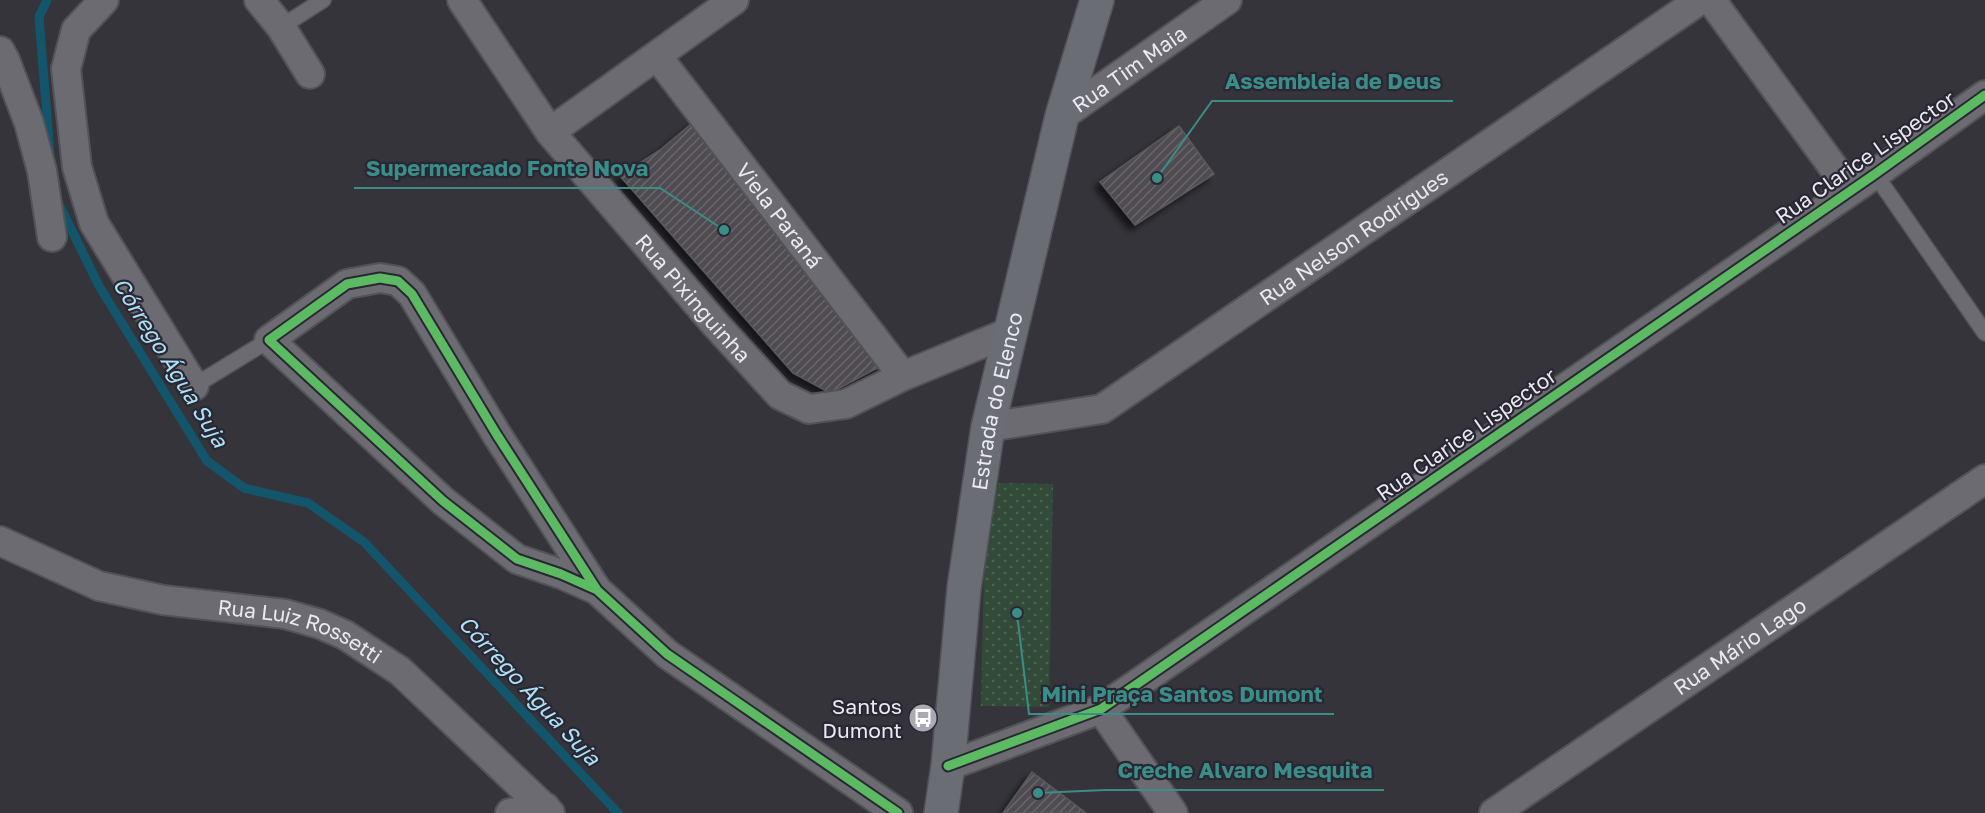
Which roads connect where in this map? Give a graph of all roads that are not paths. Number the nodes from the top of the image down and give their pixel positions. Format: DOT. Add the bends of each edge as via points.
graph roads {
  1 [pos="104,0"];
  2 [pos="259,0"];
  3 [pos="323,0"];
  4 [pos="462,0"];
  5 [pos="734,0"];
  6 [pos="1097,0"];
  7 [pos="1227,0"];
  8 [pos="1700,0"];
  9 [pos="1711,0"];
  10 [pos="281,27"];
  11 [pos="0,51"];
  12 [pos="657,56"];
  13 [pos="310,74"];
  14 [pos="1985,95"];
  15 [pos="1062,116"];
  16 [pos="550,132"];
  17 [pos="1875,174"];
  18 [pos="1850,190"];
  19 [pos="52,237"];
  20 [pos="1010,332"];
  21 [pos="1985,333"];
  22 [pos="269,340"];
  23 [pos="903,376"];
  24 [pos="194,386"];
  25 [pos="988,427"];
  26 [pos="1985,479"];
  27 [pos="0,542"];
  28 [pos="597,590"];
  29 [pos="1101,709"];
  30 [pos="948,765"];
  31 [pos="547,810"];
  32 [pos="510,813"];
  33 [pos="898,813"];
  34 [pos="941,813"];
  35 [pos="1173,813"];
  36 [pos="1494,813"];
  1 -- 24 [label="street" via="76,30 66,69 76,167 94,223"];
  2 -- 10 [label="street"];
  3 -- 10 [label="lane"];
  4 -- 16 [label="street, Rua Pixinguinha"];
  5 -- 12 [label="street"];
  6 -- 15 [label="street, Estrada do Elenco"];
  7 -- 15 [label="street, Rua Tim Maia"];
  8 -- 25 [label="street, Rua Nelson Rodrigues" via="1102,409"];
  9 -- 18 [label="street"];
  10 -- 13 [label="street"];
  11 -- 19 [label="street" via="29,123 42,171"];
  12 -- 16 [label="street"];
  12 -- 23 [label="street, Viela Paraná"];
  14 -- 17 [label="street, Rua Clarice Lispector"];
  15 -- 20 [label="street, Estrada do Elenco"];
  16 -- 23 [label="street, Rua Pixinguinha" via="780,395 809,409 846,404"];
  17 -- 18 [label="street, Rua Clarice Lispector"];
  17 -- 21 [label="lane"];
  18 -- 29 [label="street, Rua Clarice Lispector"];
  20 -- 23 [label="street, Rua Pixinguinha"];
  20 -- 25 [label="street, Estrada do Elenco"];
  22 -- 24 [label="lane"];
  22 -- 28 [label="street" via="443,501 517,559"];
  22 -- 28 [label="street" via="347,284 380,278 398,281 412,294"];
  25 -- 30 [label="street, Estrada do Elenco" via="964,588"];
  26 -- 36 [label="street, Rua Mário Lago"];
  27 -- 31 [label="street, Rua Luiz Rossetti" via="99,586 163,600 285,614 345,635 400,671"];
  28 -- 33 [label="street" via="667,654"];
  29 -- 30 [label="street, Rua Clarice Lispector"];
  29 -- 35 [label="street"];
  30 -- 34 [label="street, Estrada do Elenco"];
  31 -- 32 [label="street"];
}
